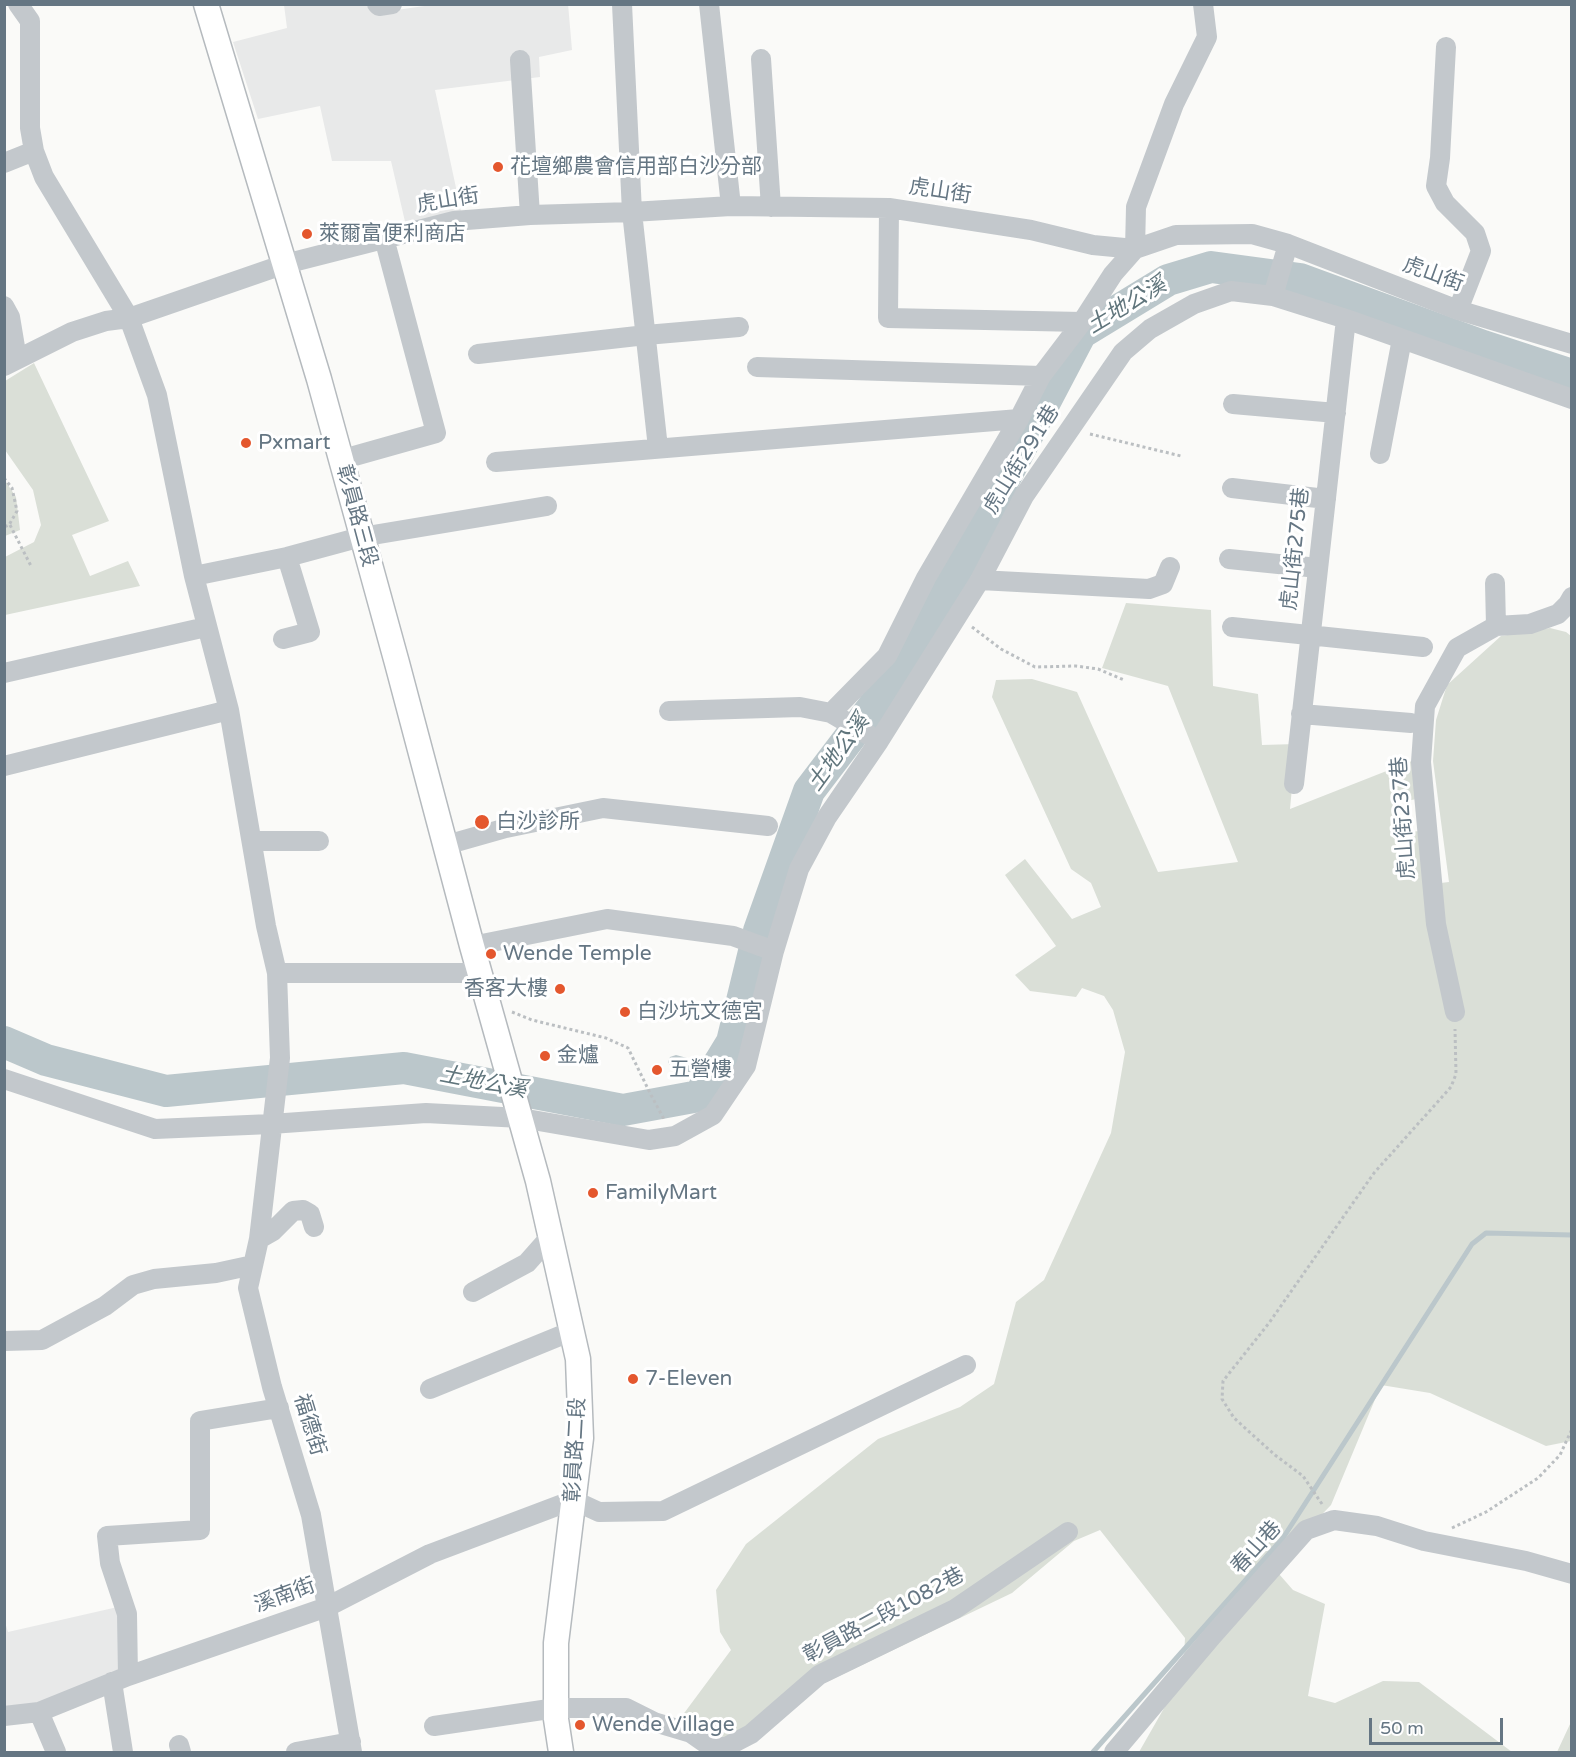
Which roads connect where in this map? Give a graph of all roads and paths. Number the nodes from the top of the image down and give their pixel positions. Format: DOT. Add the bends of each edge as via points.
graph roads {
  1 [pos="18,4"];
  2 [pos="207,4"];
  3 [pos="377,4"];
  4 [pos="392,4"];
  5 [pos="622,4"];
  6 [pos="709,4"];
  7 [pos="1203,4"];
  8 [pos="31,13"];
  9 [pos="1446,47"];
  10 [pos="761,59"];
  11 [pos="520,60"];
  12 [pos="34,151"];
  13 [pos="4,163"];
  14 [pos="731,206"];
  15 [pos="771,207"];
  16 [pos="888,208"];
  17 [pos="632,212"];
  18 [pos="530,214"];
  19 [pos="384,238"];
  20 [pos="1288,244"];
  21 [pos="1135,249"];
  22 [pos="285,264"];
  23 [pos="1273,296"];
  24 [pos="4,306"];
  25 [pos="1458,310"];
  26 [pos="129,318"];
  27 [pos="1346,319"];
  28 [pos="1082,322"];
  29 [pos="739,327"];
  30 [pos="646,335"];
  31 [pos="1402,339"];
  32 [pos="1572,344"];
  33 [pos="478,354"];
  34 [pos="11,362"];
  35 [pos="757,367"];
  36 [pos="1041,376"];
  37 [pos="1572,399"];
  38 [pos="1233,404"];
  39 [pos="1336,413"];
  40 [pos="1019,419"];
  41 [pos="1069,429"];
  42 [pos="658,448"];
  43 [pos="1380,454"];
  44 [pos="1181,456"];
  45 [pos="340,460"];
  46 [pos="496,462"];
  47 [pos="4,478"];
  48 [pos="1232,488"];
  49 [pos="1326,499"];
  50 [pos="547,506"];
  51 [pos="9,525"];
  52 [pos="4,527"];
  53 [pos="361,537"];
  54 [pos="287,557"];
  55 [pos="1229,559"];
  56 [pos="31,566"];
  57 [pos="1170,567"];
  58 [pos="1318,568"];
  59 [pos="194,576"];
  60 [pos="980,580"];
  61 [pos="1495,583"];
  62 [pos="1572,597"];
  63 [pos="957,615"];
  64 [pos="1496,626"];
  65 [pos="206,627"];
  66 [pos="1232,627"];
  67 [pos="1310,636"];
  68 [pos="284,639"];
  69 [pos="1423,646"];
  70 [pos="4,672"];
  71 [pos="1124,680"];
  72 [pos="229,710"];
  73 [pos="669,711"];
  74 [pos="1301,714"];
  75 [pos="836,715"];
  76 [pos="1411,723"];
  77 [pos="874,738"];
  78 [pos="4,766"];
  79 [pos="1294,784"];
  80 [pos="768,826"];
  81 [pos="319,841"];
  82 [pos="252,842"];
  83 [pos="446,845"];
  84 [pos="472,946"];
  85 [pos="770,950"];
  86 [pos="277,973"];
  87 [pos="481,973"];
  88 [pos="489,1001"];
  89 [pos="1455,1012"];
  90 [pos="4,1079"];
  91 [pos="518,1110"];
  92 [pos="272,1117"];
  93 [pos="668,1125"];
  94 [pos="314,1227"];
  95 [pos="550,1237"];
  96 [pos="259,1239"];
  97 [pos="253,1265"];
  98 [pos="473,1292"];
  99 [pos="572,1330"];
  100 [pos="4,1341"];
  101 [pos="966,1365"];
  102 [pos="430,1389"];
  103 [pos="279,1408"];
  104 [pos="1572,1429"];
  105 [pos="573,1500"];
  106 [pos="1334,1520"];
  107 [pos="1068,1532"];
  108 [pos="1424,1541"];
  109 [pos="1572,1574"];
  110 [pos="327,1607"];
  111 [pos="120,1679"];
  112 [pos="556,1708"];
  113 [pos="39,1712"];
  114 [pos="4,1716"];
  115 [pos="434,1726"];
  116 [pos="351,1748"];
  117 [pos="56,1752"];
  118 [pos="123,1752"];
  119 [pos="296,1752"];
  120 [pos="561,1752"];
  121 [pos="1114,1752"];
  1 -- 8 [label="street"];
  2 -- 22 [label="main road, 彰員路三段"];
  3 -- 4 [label="street"];
  5 -- 17 [label="street"];
  6 -- 14 [label="street"];
  7 -- 21 [label="street" via="1207,37 1174,104 1136,207"];
  8 -- 12 [label="street, 福德街" via="30,129"];
  9 -- 25 [label="street" via="1436,186 1445,203 1475,233 1481,251"];
  10 -- 15 [label="street"];
  11 -- 18 [label="street"];
  12 -- 13 [label="street"];
  12 -- 26 [label="street, 福德街" via="44,177"];
  14 -- 15 [label="street, 虎山街"];
  14 -- 17 [label="street, 虎山街"];
  15 -- 16 [label="street, 虎山街"];
  16 -- 21 [label="street, 虎山街"];
  16 -- 28 [label="street" via="888,318"];
  17 -- 18 [label="street, 虎山街"];
  17 -- 30 [label="street"];
  18 -- 19 [label="street, 虎山街" via="454,221"];
  19 -- 22 [label="street, 虎山街"];
  19 -- 45 [label="street" via="436,433"];
  20 -- 21 [label="street, 虎山街" via="1252,234 1176,235"];
  20 -- 23 [label="street"];
  20 -- 25 [label="street, 虎山街"];
  21 -- 28 [label="street" via="1113,274"];
  22 -- 26 [label="street, 虎山街"];
  22 -- 45 [label="main road, 彰員路三段"];
  23 -- 27 [label="street, 虎山街291巷"];
  23 -- 41 [label="street, 虎山街291巷" via="1231,291 1194,304 1150,329 1123,352"];
  24 -- 34 [label="street" via="10,316"];
  25 -- 32 [label="street, 虎山街"];
  26 -- 34 [label="street, 虎山街" via="72,332"];
  26 -- 59 [label="street, 福德街" via="158,395"];
  27 -- 31 [label="street, 虎山街291巷"];
  27 -- 39 [label="street, 虎山街275巷"];
  28 -- 36 [label="street"];
  29 -- 30 [label="street"];
  30 -- 33 [label="street"];
  30 -- 42 [label="street"];
  31 -- 37 [label="street, 虎山街291巷"];
  31 -- 43 [label="street"];
  35 -- 36 [label="street"];
  36 -- 40 [label="street"];
  38 -- 39 [label="street"];
  39 -- 49 [label="street, 虎山街275巷"];
  40 -- 42 [label="street"];
  40 -- 75 [label="street" via="926,578 887,656"];
  41 -- 44 [label="path"];
  41 -- 60 [label="street, 虎山街291巷" via="1024,496"];
  42 -- 46 [label="street"];
  45 -- 53 [label="main road, 彰員路三段"];
  47 -- 51 [label="path" via="12,488 17,511"];
  48 -- 49 [label="street"];
  49 -- 58 [label="street, 虎山街275巷"];
  50 -- 53 [label="street"];
  51 -- 52 [label="path"];
  51 -- 56 [label="path"];
  53 -- 54 [label="street"];
  53 -- 83 [label="main road, 彰員路三段"];
  54 -- 59 [label="street"];
  54 -- 68 [label="street" via="310,632"];
  55 -- 58 [label="street"];
  57 -- 60 [label="street" via="1163,584 1149,590"];
  58 -- 67 [label="street, 虎山街275巷"];
  59 -- 65 [label="street, 福德街"];
  60 -- 63 [label="street, 虎山街291巷"];
  61 -- 64 [label="street"];
  62 -- 64 [label="street, 虎山街237巷" via="1558,614 1530,624"];
  63 -- 71 [label="path" via="1001,649 1035,667 1098,669"];
  63 -- 77 [label="street, 虎山街291巷"];
  64 -- 89 [label="street, 虎山街237巷" via="1457,648 1425,706 1421,762 1436,924"];
  65 -- 70 [label="street"];
  65 -- 72 [label="street, 福德街"];
  66 -- 67 [label="street"];
  67 -- 69 [label="street"];
  67 -- 74 [label="street, 虎山街275巷"];
  72 -- 78 [label="street"];
  72 -- 82 [label="street, 福德街"];
  73 -- 75 [label="street" via="800,707"];
  74 -- 76 [label="street"];
  74 -- 79 [label="street, 虎山街275巷"];
  75 -- 77 [label="street"];
  77 -- 85 [label="street, 虎山街291巷" via="799,869"];
  80 -- 83 [label="street" via="603,808"];
  81 -- 82 [label="street"];
  82 -- 86 [label="street, 福德街"];
  83 -- 84 [label="main road, 彰員路三段"];
  84 -- 85 [label="street" via="607,919 733,936"];
  84 -- 87 [label="main road, 彰員路三段"];
  85 -- 91 [label="street, 虎山街291巷" via="746,1066 713,1115 675,1136 649,1140"];
  86 -- 87 [label="street"];
  86 -- 92 [label="street, 福德街" via="280,1058"];
  87 -- 88 [label="main road, 彰員路三段"];
  88 -- 91 [label="main road, 彰員路三段"];
  88 -- 93 [label="path" via="532,1020 606,1038 628,1048"];
  89 -- 106 [label="path" via="1456,1074 1451,1087 1374,1173 1269,1323 1223,1381 1222,1400 1234,1418 1303,1476"];
  90 -- 92 [label="street, 虎山街291巷" via="155,1129"];
  91 -- 92 [label="street, 虎山街291巷"];
  91 -- 95 [label="main road, 彰員路二段"];
  92 -- 96 [label="street, 福德街"];
  94 -- 96 [label="street" via="310,1214 293,1211"];
  95 -- 98 [label="street" via="527,1263"];
  95 -- 99 [label="main road, 彰員路二段"];
  96 -- 97 [label="street, 福德街"];
  97 -- 100 [label="street" via="133,1285 105,1306 42,1340"];
  97 -- 103 [label="street, 福德街" via="248,1288"];
  99 -- 102 [label="street"];
  99 -- 105 [label="main road, 彰員路二段" via="578,1359 581,1438"];
  101 -- 105 [label="street" via="663,1511 599,1512"];
  103 -- 110 [label="street, 福德街" via="311,1515"];
  103 -- 111 [label="street" via="200,1421 200,1530 107,1536 110,1563 127,1614"];
  104 -- 108 [label="path" via="1560,1455 1538,1478 1486,1512"];
  105 -- 110 [label="street, 溪南街" via="430,1554"];
  105 -- 112 [label="main road, 彰員路二段" via="556,1643"];
  106 -- 108 [label="street, 春山巷" via="1377,1526"];
  106 -- 121 [label="street, 春山巷" via="1306,1530"];
  107 -- 112 [label="street, 彰員路二段1082巷" via="955,1609 819,1675 751,1734 726,1747 711,1747 691,1733 654,1722 626,1708"];
  108 -- 109 [label="street, 春山巷"];
  110 -- 111 [label="street, 溪南街"];
  110 -- 116 [label="street, 福德街"];
  111 -- 113 [label="street, 溪南街"];
  111 -- 118 [label="street"];
  112 -- 115 [label="street, 彰員路二段1082巷"];
  112 -- 120 [label="main road, 彰員路二段"];
  113 -- 114 [label="street, 溪南街"];
  113 -- 117 [label="street"];
  116 -- 119 [label="street"];
}
